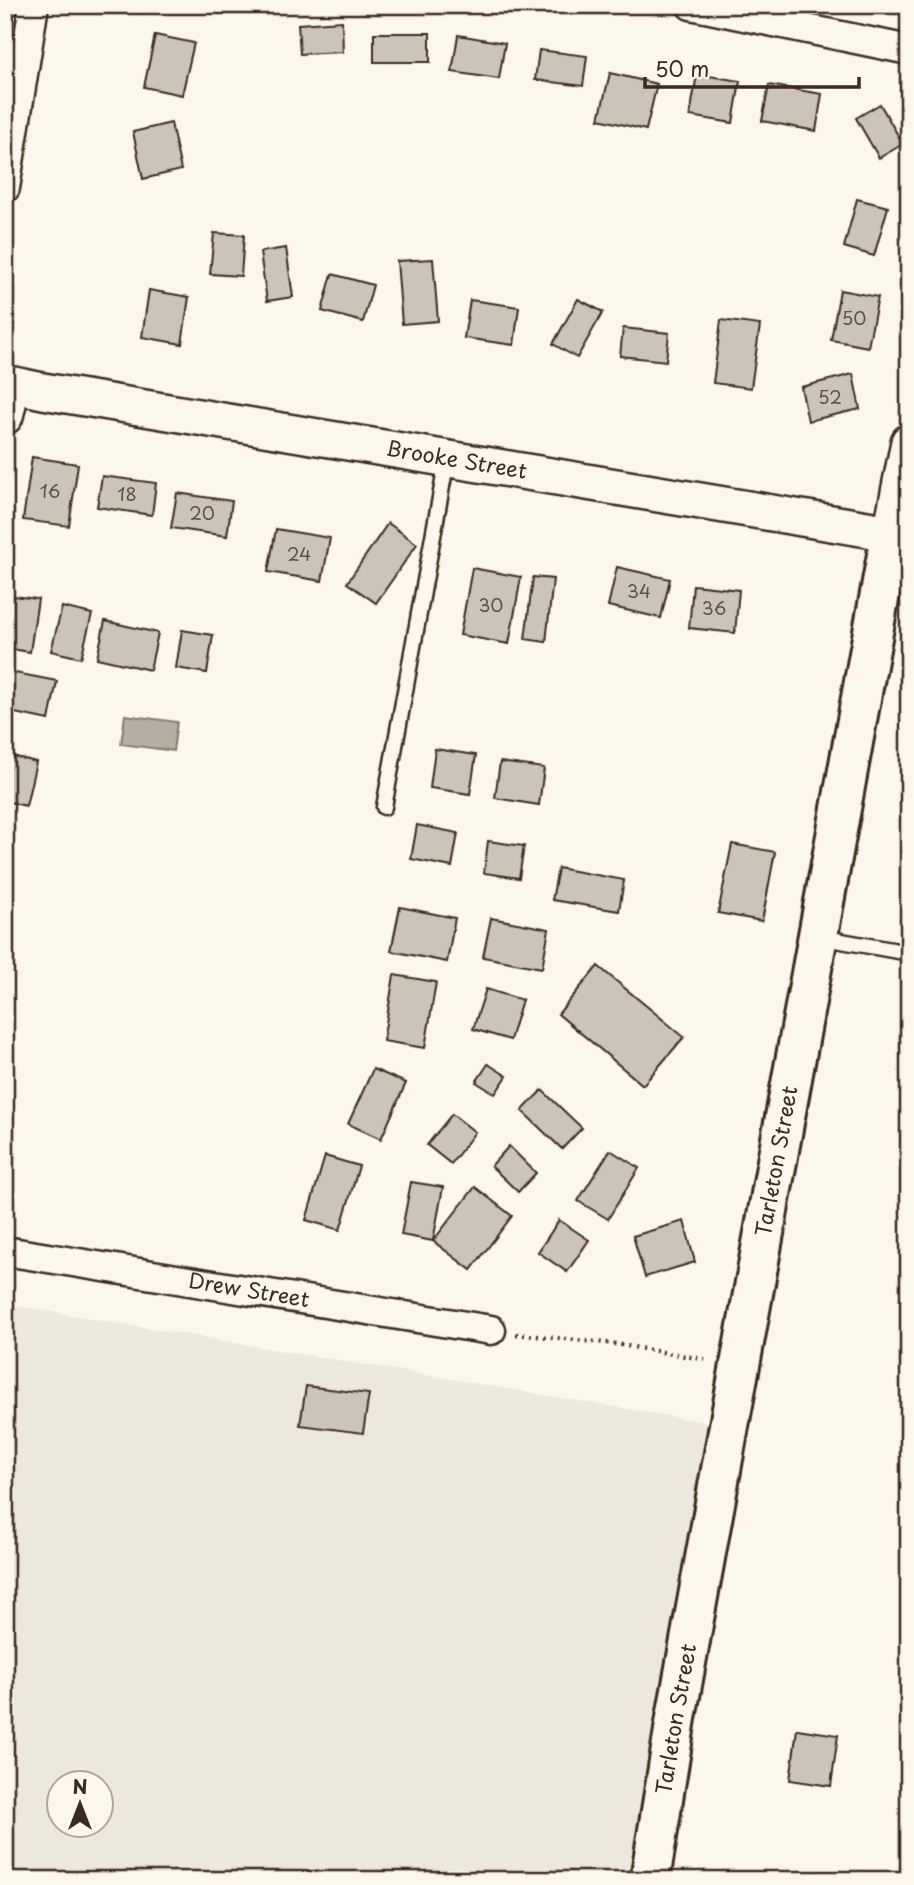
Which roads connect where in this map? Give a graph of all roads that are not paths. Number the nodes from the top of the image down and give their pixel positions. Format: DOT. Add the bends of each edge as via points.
graph roads {
  1 [pos="34,5"];
  2 [pos="691,5"];
  3 [pos="909,50"];
  4 [pos="5,188"];
  5 [pos="5,385"];
  6 [pos="5,416"];
  7 [pos="909,442"];
  8 [pos="447,457"];
  9 [pos="900,534"];
  10 [pos="384,807"];
  11 [pos="818,937"];
  12 [pos="909,953"];
  13 [pos="5,1251"];
  14 [pos="491,1330"];
  15 [pos="650,1880"];
  1 -- 4 [label="street"];
  2 -- 3 [label="street"];
  5 -- 6 [label="street"];
  5 -- 8 [label="street, Brooke Street"];
  7 -- 9 [label="street, Tarleton Street"];
  8 -- 9 [label="street, Brooke Street"];
  8 -- 10 [label="lane"];
  9 -- 11 [label="main road, Tarleton Street"];
  11 -- 12 [label="lane"];
  11 -- 15 [label="main road, Tarleton Street"];
  13 -- 14 [label="street, Drew Street"];
}
